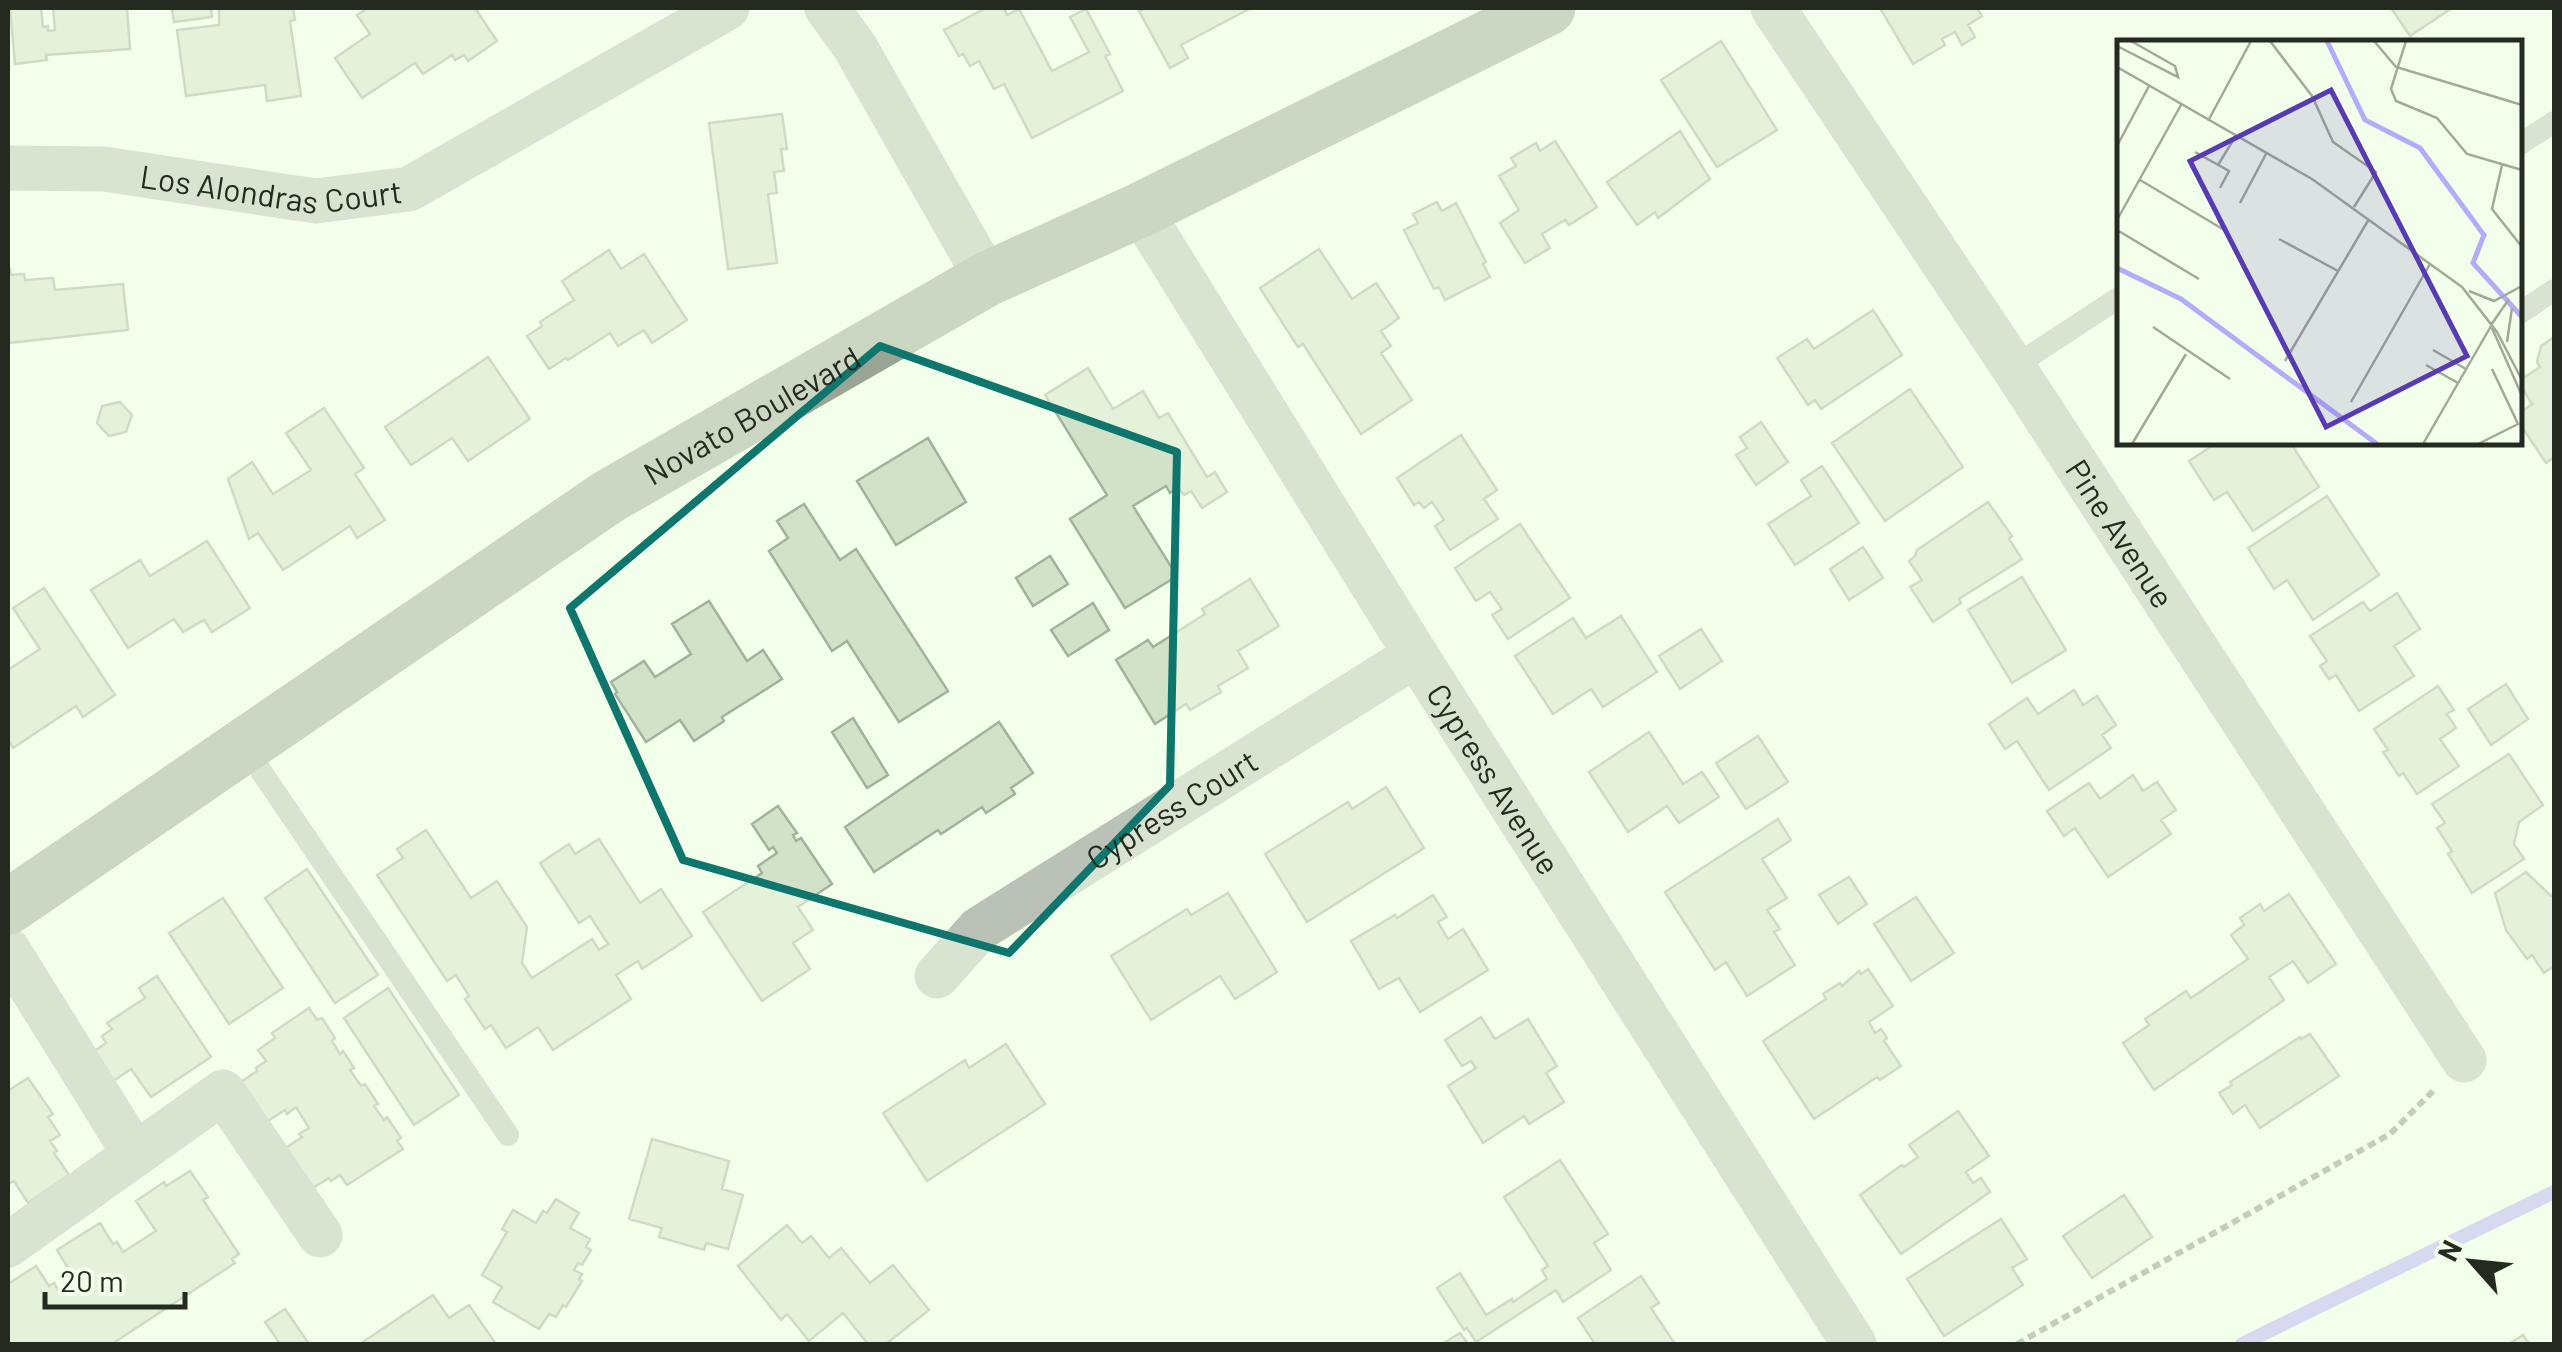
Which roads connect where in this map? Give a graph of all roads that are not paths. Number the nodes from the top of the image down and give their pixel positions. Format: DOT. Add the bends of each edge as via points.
graph roads {
  1 [pos="727,8"];
  2 [pos="827,8"];
  3 [pos="1548,8"];
  4 [pos="1773,8"];
  5 [pos="2554,122"];
  6 [pos="2522,143"];
  7 [pos="8,168"];
  8 [pos="1140,210"];
  9 [pos="987,279"];
  10 [pos="2554,290"];
  11 [pos="2117,299"];
  12 [pos="2522,312"];
  13 [pos="2013,367"];
  14 [pos="1416,656"];
  15 [pos="244,746"];
  16 [pos="8,907"];
  17 [pos="8,950"];
  18 [pos="937,976"];
  19 [pos="2464,1060"];
  20 [pos="508,1135"];
  21 [pos="134,1153"];
  22 [pos="320,1235"];
  23 [pos="8,1244"];
  24 [pos="1854,1344"];
  1 -- 7 [label="street, Los Alondras Court" via="409,189 316,201 104,168"];
  2 -- 9 [label="street"];
  3 -- 8 [label="main road, Novato Boulevard"];
  4 -- 13 [label="street, Pine Avenue"];
  5 -- 6 [label="lane"];
  8 -- 9 [label="main road, Novato Boulevard"];
  8 -- 14 [label="street, Cypress Avenue"];
  9 -- 15 [label="main road, Novato Boulevard" via="608,496"];
  10 -- 12 [label="lane"];
  11 -- 13 [label="lane"];
  13 -- 19 [label="street, Pine Avenue"];
  14 -- 18 [label="street, Cypress Court" via="979,929"];
  14 -- 24 [label="street, Cypress Avenue"];
  15 -- 16 [label="main road, Novato Boulevard"];
  15 -- 20 [label="lane"];
  17 -- 21 [label="street"];
  21 -- 22 [label="street" via="223,1092"];
  21 -- 23 [label="street"];
}
